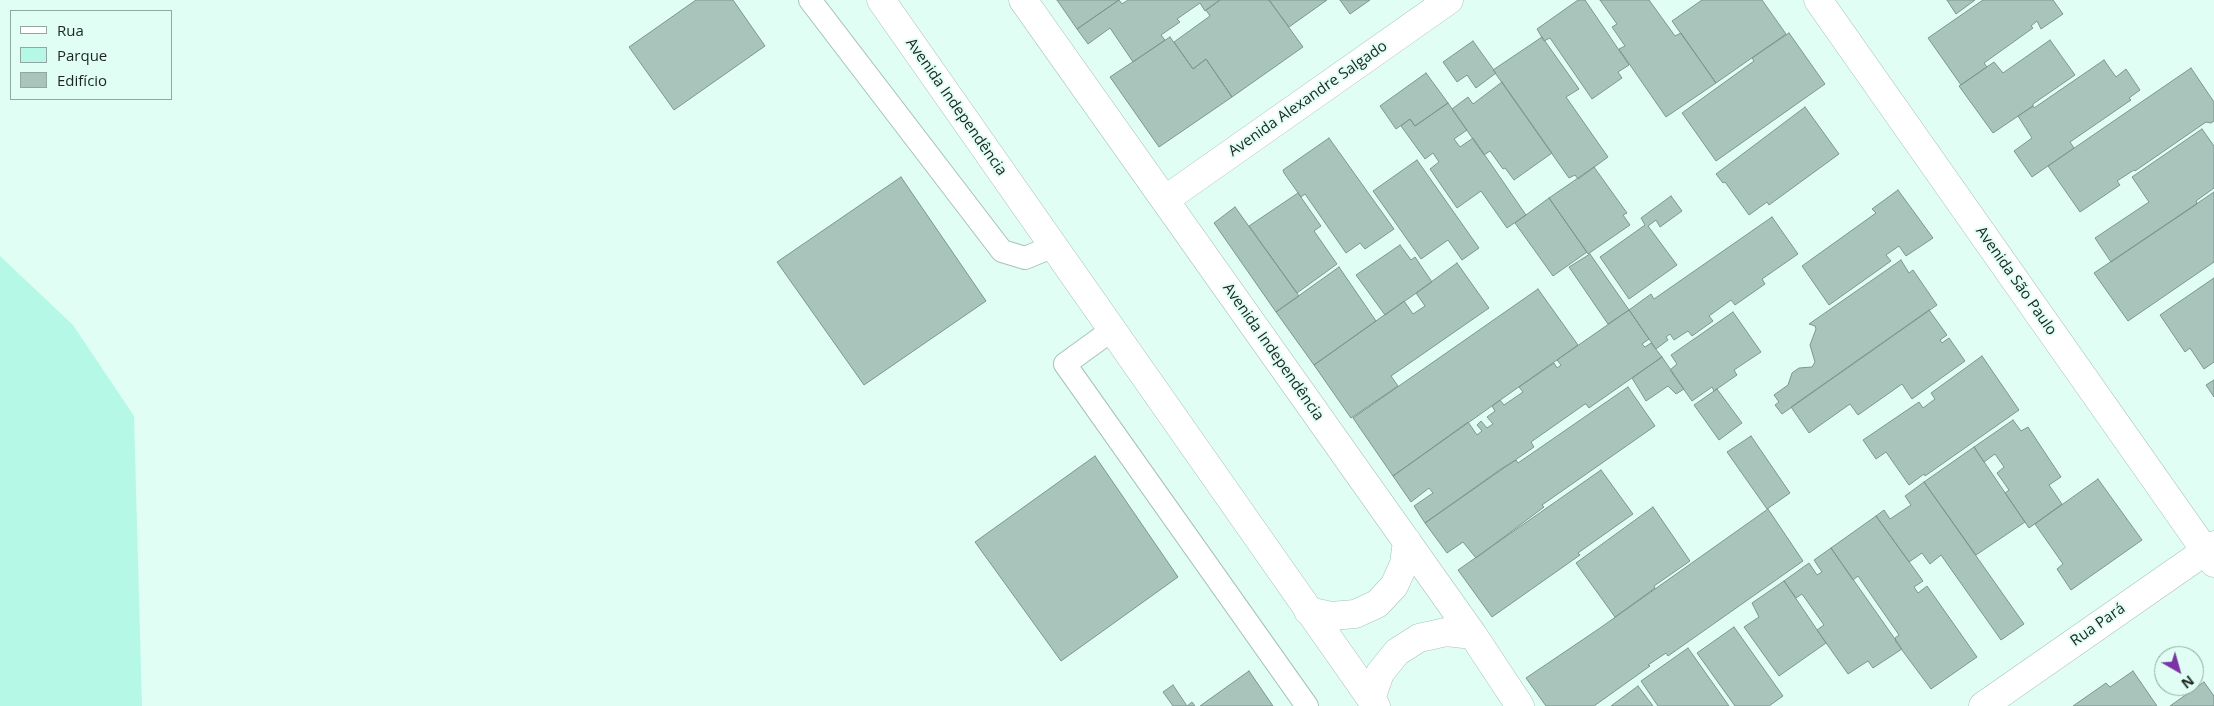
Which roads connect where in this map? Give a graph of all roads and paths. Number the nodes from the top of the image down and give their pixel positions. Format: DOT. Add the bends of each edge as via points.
graph roads {
  1 [pos="810,0"];
  2 [pos="881,0"];
  3 [pos="1024,0"];
  4 [pos="1449,0"];
  5 [pos="1818,0"];
  6 [pos="1166,198"];
  7 [pos="1054,246"];
  8 [pos="1112,330"];
  9 [pos="1406,541"];
  10 [pos="2211,553"];
  11 [pos="1308,611"];
  12 [pos="1473,635"];
  13 [pos="1373,703"];
  14 [pos="1307,706"];
  15 [pos="1520,706"];
  16 [pos="1983,706"];
  1 -- 7 [label="lane" via="1002,251 1025,258"];
  2 -- 7 [label="main road, Avenida Independência"];
  3 -- 6 [label="main road, Avenida Independência"];
  4 -- 6 [label="main road, Avenida Alexandre Salgado"];
  5 -- 10 [label="main road, Avenida São Paulo"];
  6 -- 9 [label="main road, Avenida Independência"];
  7 -- 8 [label="main road, Avenida Independência"];
  8 -- 11 [label="main road, Avenida Independência"];
  8 -- 14 [label="lane" via="1065,364"];
  9 -- 11 [label="main road" via="1404,564 1394,586 1377,604 1355,614 1331,616"];
  9 -- 12 [label="main road, Avenida Independência"];
  10 -- 16 [label="main road, Rua Pará"];
  11 -- 13 [label="main road, Avenida Independência"];
  12 -- 13 [label="main road" via="1446,632 1419,638 1397,652 1380,674"];
  12 -- 15 [label="main road, Avenida Independência"];
}
